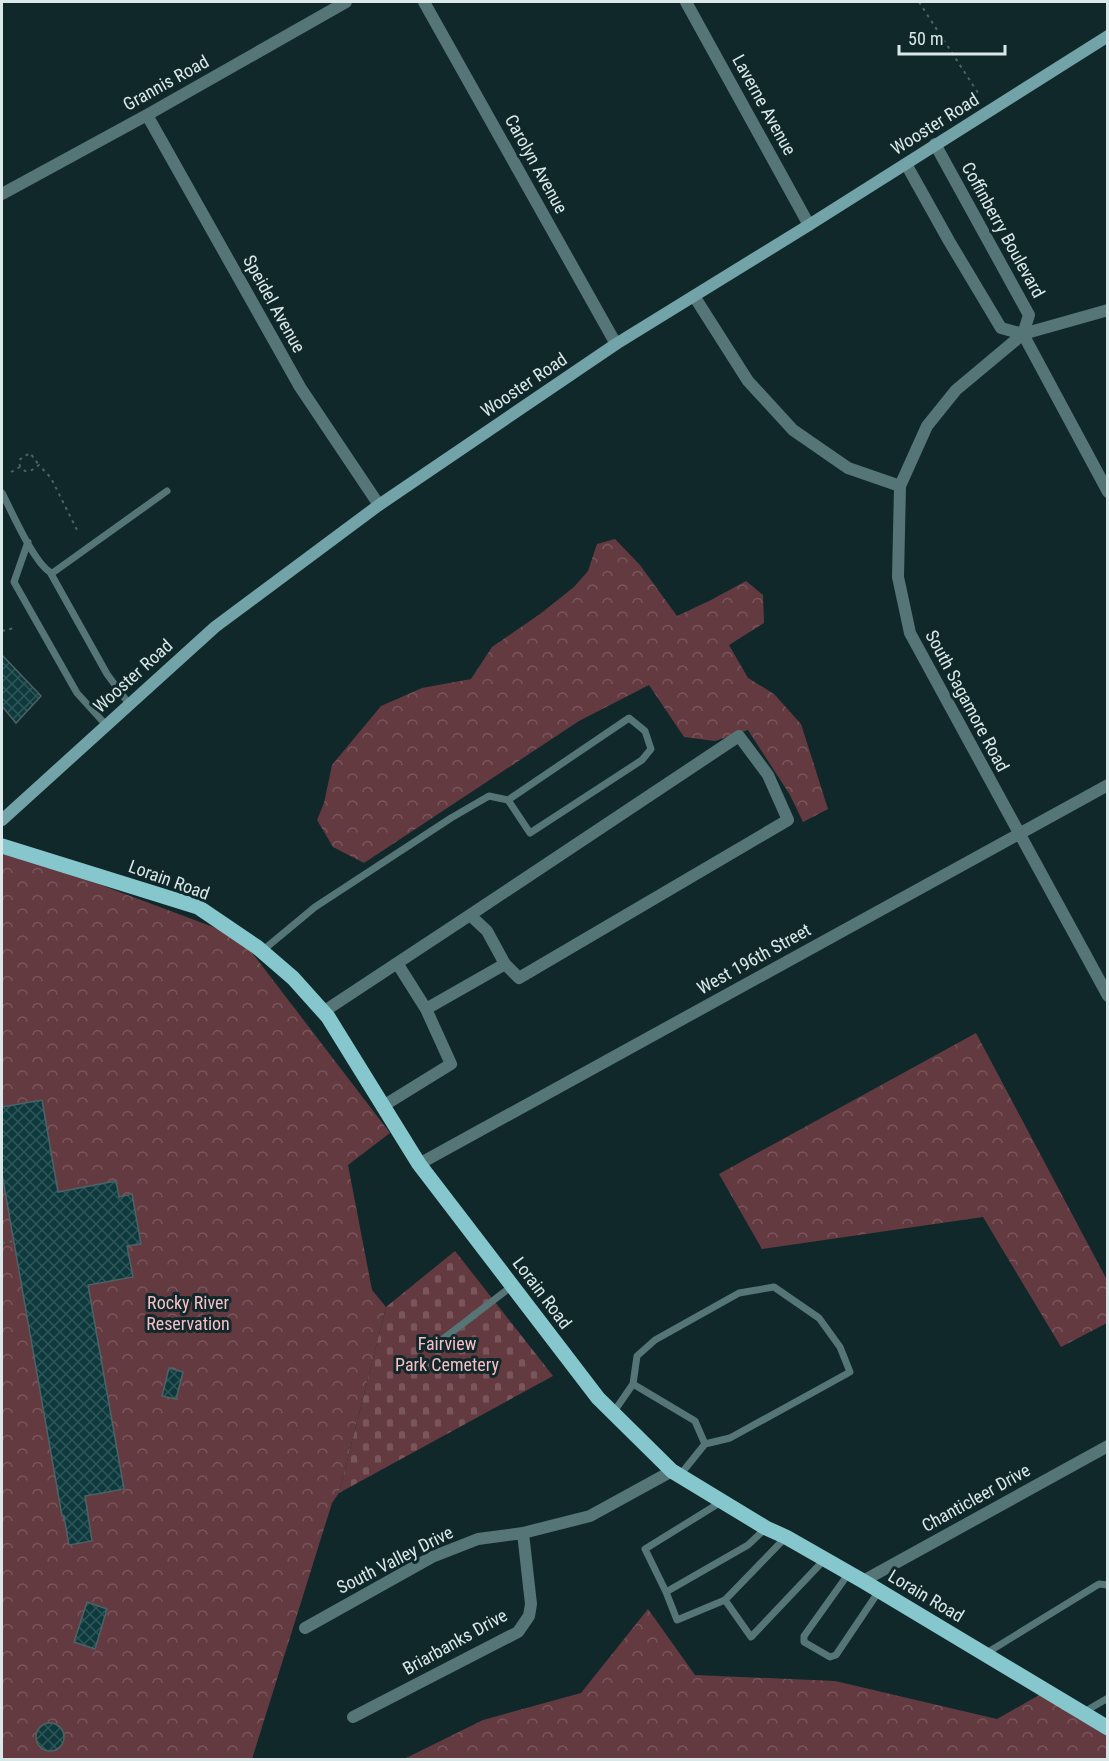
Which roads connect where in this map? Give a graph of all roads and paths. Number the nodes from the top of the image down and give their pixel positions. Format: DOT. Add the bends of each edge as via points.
graph roads {
  1 [pos="346,2"];
  2 [pos="424,2"];
  3 [pos="686,2"];
  4 [pos="919,2"];
  5 [pos="1107,36"];
  6 [pos="980,96"];
  7 [pos="147,115"];
  8 [pos="935,144"];
  9 [pos="906,164"];
  10 [pos="2,194"];
  11 [pos="809,225"];
  12 [pos="694,296"];
  13 [pos="1107,310"];
  14 [pos="1023,334"];
  15 [pos="616,344"];
  16 [pos="39,465"];
  17 [pos="20,467"];
  18 [pos="11,472"];
  19 [pos="900,486"];
  20 [pos="167,492"];
  21 [pos="1107,492"];
  22 [pos="2,493"];
  23 [pos="379,505"];
  24 [pos="77,530"];
  25 [pos="28,542"];
  26 [pos="51,574"];
  27 [pos="14,628"];
  28 [pos="2,631"];
  29 [pos="129,704"];
  30 [pos="106,725"];
  31 [pos="1107,785"];
  32 [pos="507,800"];
  33 [pos="2,820"];
  34 [pos="1018,834"];
  35 [pos="2,846"];
  36 [pos="470,915"];
  37 [pos="262,951"];
  38 [pos="397,963"];
  39 [pos="505,964"];
  40 [pos="1107,996"];
  41 [pos="426,1009"];
  42 [pos="323,1012"];
  43 [pos="383,1106"];
  44 [pos="419,1164"];
  45 [pos="14,1241"];
  46 [pos="2,1243"];
  47 [pos="512,1286"];
  48 [pos="439,1342"];
  49 [pos="633,1384"];
  50 [pos="613,1413"];
  51 [pos="705,1444"];
  52 [pos="1107,1446"];
  53 [pos="676,1473"];
  54 [pos="723,1500"];
  55 [pos="766,1528"];
  56 [pos="523,1533"];
  57 [pos="786,1537"];
  58 [pos="825,1559"];
  59 [pos="856,1577"];
  60 [pos="1107,1585"];
  61 [pos="879,1591"];
  62 [pos="666,1592"];
  63 [pos="725,1600"];
  64 [pos="305,1628"];
  65 [pos="985,1654"];
  66 [pos="1107,1698"];
  67 [pos="1082,1713"];
  68 [pos="353,1717"];
  69 [pos="1107,1727"];
  1 -- 7 [label="street, Grannis Road"];
  2 -- 15 [label="street, Carolyn Avenue"];
  3 -- 11 [label="street, Laverne Avenue"];
  4 -- 6 [label="path"];
  5 -- 8 [label="main road, Wooster Road"];
  7 -- 10 [label="street, Grannis Road"];
  7 -- 23 [label="street, Speidel Avenue" via="300,387"];
  8 -- 9 [label="main road, Wooster Road"];
  8 -- 14 [label="street, Coffinberry Boulevard" via="1029,315"];
  9 -- 11 [label="main road, Wooster Road"];
  9 -- 14 [label="street" via="1001,328"];
  11 -- 12 [label="main road, Wooster Road"];
  12 -- 15 [label="main road, Wooster Road"];
  12 -- 19 [label="street" via="748,381 793,430 848,468"];
  13 -- 14 [label="street"];
  14 -- 19 [label="street, South Sagamore Road" via="956,390 927,426"];
  14 -- 21 [label="street"];
  15 -- 23 [label="main road, Wooster Road"];
  16 -- 17 [label="path" via="25,471"];
  16 -- 17 [label="path" via="30,453 19,460"];
  16 -- 24 [label="path" via="51,478"];
  17 -- 18 [label="path"];
  19 -- 34 [label="street, South Sagamore Road" via="898,577 910,633"];
  20 -- 26 [label="lane"];
  22 -- 25 [label="lane"];
  23 -- 29 [label="main road, Wooster Road" via="215,627"];
  25 -- 26 [label="lane"];
  25 -- 30 [label="lane" via="14,582 77,693"];
  26 -- 29 [label="lane" via="106,674"];
  27 -- 28 [label="path"];
  29 -- 30 [label="main road, Wooster Road"];
  30 -- 33 [label="main road, Wooster Road"];
  31 -- 34 [label="street, West 196th Street"];
  32 -- 32 [label="lane" via="629,718 645,731 651,749 642,760 530,832"];
  32 -- 37 [label="lane" via="489,796 451,818 315,907"];
  34 -- 40 [label="street, South Sagamore Road"];
  34 -- 44 [label="street, West 196th Street"];
  35 -- 37 [label="main road, Lorain Road" via="198,907"];
  36 -- 38 [label="street"];
  36 -- 39 [label="street" via="487,931"];
  36 -- 39 [label="street" via="739,736 768,775 788,820 519,978"];
  37 -- 42 [label="main road, Lorain Road"];
  38 -- 41 [label="street"];
  38 -- 42 [label="street"];
  39 -- 41 [label="street"];
  41 -- 43 [label="street" via="451,1064"];
  42 -- 43 [label="main road, Lorain Road"];
  43 -- 44 [label="main road, Lorain Road"];
  44 -- 47 [label="main road, Lorain Road"];
  45 -- 46 [label="path"];
  47 -- 48 [label="lane"];
  47 -- 50 [label="main road, Lorain Road"];
  49 -- 50 [label="lane"];
  49 -- 51 [label="lane" via="695,1421"];
  49 -- 51 [label="lane" via="637,1356 655,1340 739,1293 774,1287 819,1318 840,1347 850,1372 730,1438"];
  50 -- 53 [label="main road, Lorain Road"];
  51 -- 53 [label="lane"];
  52 -- 59 [label="street, Chanticleer Drive"];
  53 -- 54 [label="main road, Lorain Road"];
  53 -- 56 [label="street, South Valley Drive" via="590,1516"];
  54 -- 55 [label="main road, Lorain Road"];
  54 -- 62 [label="lane" via="645,1549"];
  55 -- 57 [label="main road, Lorain Road"];
  55 -- 62 [label="lane" via="748,1545"];
  56 -- 64 [label="street, South Valley Drive" via="478,1539 432,1557"];
  56 -- 68 [label="street, Briarbanks Drive" via="531,1604 529,1616 518,1632"];
  57 -- 58 [label="main road, Lorain Road"];
  57 -- 63 [label="lane"];
  58 -- 59 [label="main road, Lorain Road"];
  58 -- 63 [label="lane" via="751,1637"];
  59 -- 61 [label="main road, Lorain Road"];
  59 -- 61 [label="lane" via="804,1636 804,1642 830,1657 836,1655"];
  60 -- 65 [label="lane" via="1099,1584"];
  61 -- 65 [label="main road, Lorain Road"];
  62 -- 63 [label="lane" via="677,1620"];
  65 -- 67 [label="main road, Lorain Road"];
  66 -- 67 [label="lane"];
  67 -- 69 [label="main road, Lorain Road"];
}
